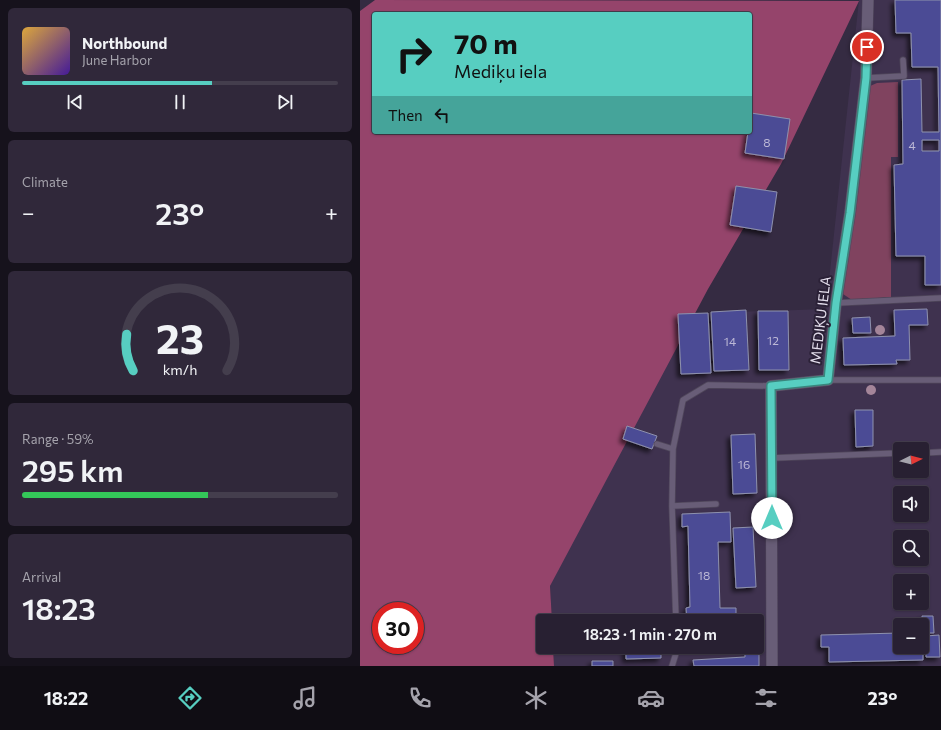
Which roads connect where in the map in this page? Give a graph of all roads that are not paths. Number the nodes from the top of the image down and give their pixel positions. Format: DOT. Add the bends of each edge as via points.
graph roads {
  1 [pos="868,0"];
  2 [pos="903,60"];
  3 [pos="866,78"];
  4 [pos="941,298"];
  5 [pos="836,303"];
  6 [pos="828,380"];
  7 [pos="941,380"];
  8 [pos="771,386"];
  9 [pos="657,444"];
  10 [pos="673,449"];
  11 [pos="941,452"];
  12 [pos="929,453"];
  13 [pos="893,454"];
  14 [pos="772,458"];
  15 [pos="716,504"];
  16 [pos="672,506"];
  17 [pos="676,614"];
  18 [pos="676,654"];
  19 [pos="672,666"];
  20 [pos="772,666"];
  1 -- 3 [label="street, MEDIĶU IELA"];
  2 -- 3 [label="lane" via="904,76"];
  3 -- 5 [label="street, MEDIĶU IELA"];
  4 -- 5 [label="lane"];
  5 -- 6 [label="street, MEDIĶU IELA"];
  6 -- 7 [label="lane"];
  6 -- 8 [label="street, MEDIĶU IELA"];
  8 -- 10 [label="lane" via="708,385 683,400"];
  8 -- 14 [label="street"];
  9 -- 10 [label="lane"];
  10 -- 16 [label="lane"];
  11 -- 12 [label="lane"];
  13 -- 14 [label="lane"];
  14 -- 20 [label="street"];
  15 -- 16 [label="lane"];
  16 -- 17 [label="lane"];
  18 -- 19 [label="lane"];
}
